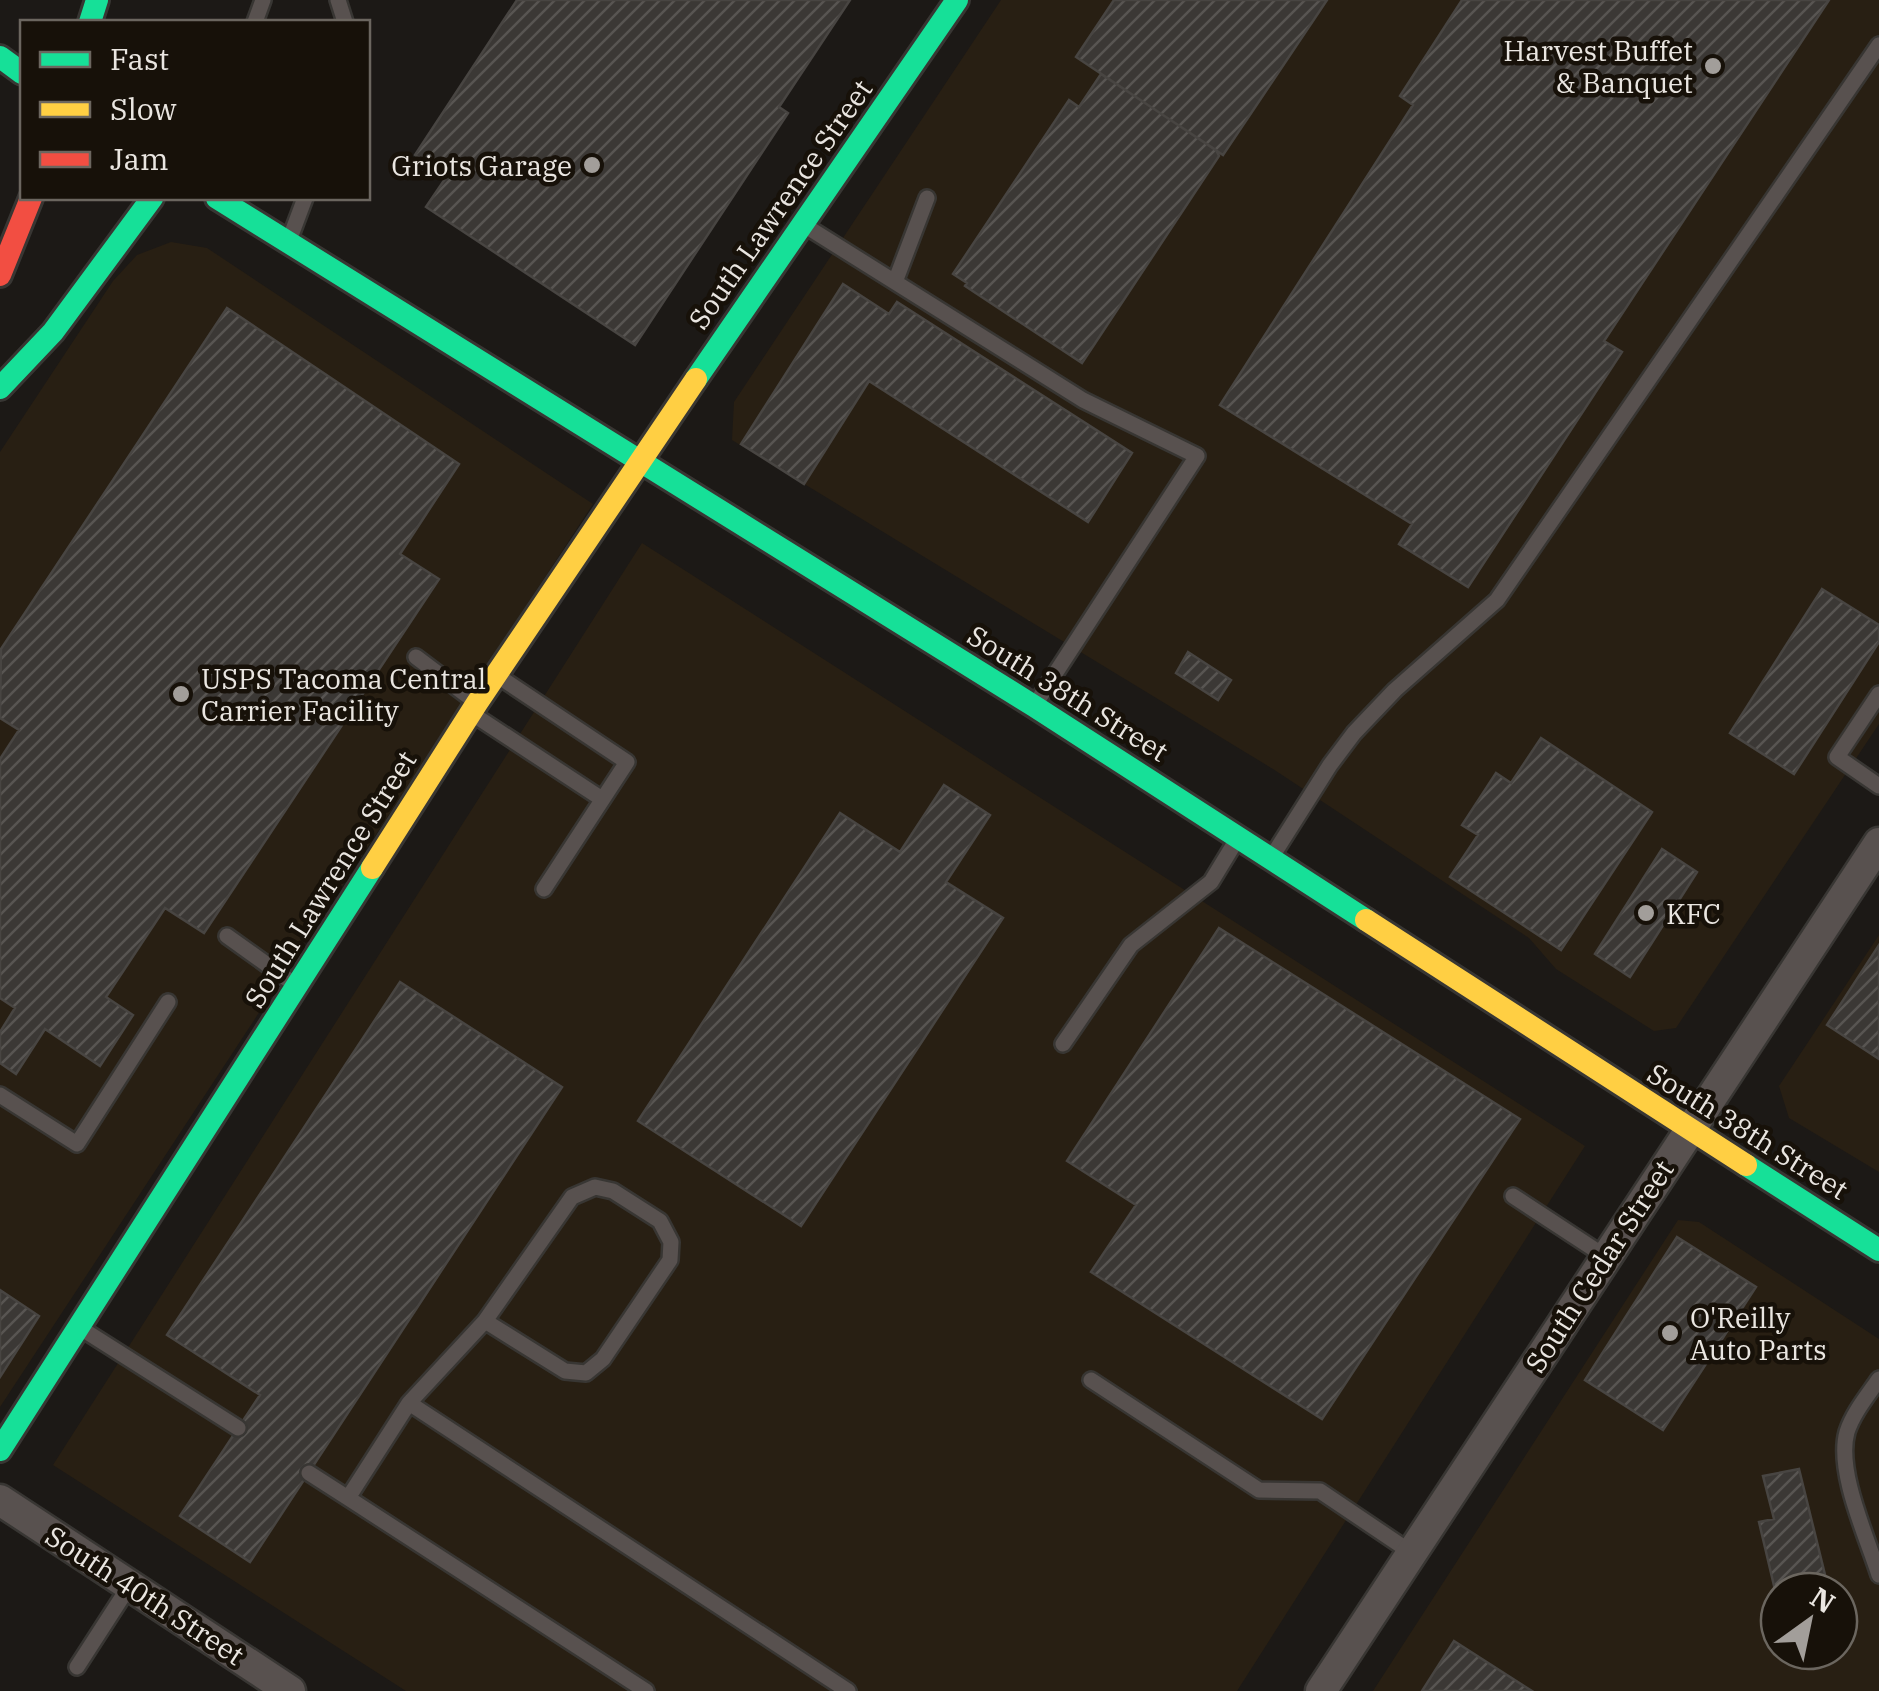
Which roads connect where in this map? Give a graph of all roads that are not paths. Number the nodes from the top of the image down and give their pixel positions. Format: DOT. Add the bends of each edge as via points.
graph roads {
  1 [pos="957,0"];
  2 [pos="1879,44"];
  3 [pos="927,198"];
  4 [pos="30,200"];
  5 [pos="151,200"];
  6 [pos="305,200"];
  7 [pos="245,205"];
  8 [pos="801,223"];
  9 [pos="288,242"];
  10 [pos="0,275"];
  11 [pos="895,282"];
  12 [pos="0,388"];
  13 [pos="643,460"];
  14 [pos="416,657"];
  15 [pos="496,675"];
  16 [pos="1879,694"];
  17 [pos="1034,706"];
  18 [pos="474,708"];
  19 [pos="1879,786"];
  20 [pos="602,799"];
  21 [pos="1238,837"];
  22 [pos="1879,843"];
  23 [pos="1271,858"];
  24 [pos="544,889"];
  25 [pos="227,936"];
  26 [pos="297,986"];
  27 [pos="168,1002"];
  28 [pos="1063,1044"];
  29 [pos="0,1095"];
  30 [pos="1688,1130"];
  31 [pos="1512,1196"];
  32 [pos="1879,1250"];
  33 [pos="1606,1257"];
  34 [pos="485,1322"];
  35 [pos="78,1327"];
  36 [pos="1879,1378"];
  37 [pos="1090,1380"];
  38 [pos="409,1403"];
  39 [pos="238,1428"];
  40 [pos="0,1450"];
  41 [pos="309,1472"];
  42 [pos="348,1498"];
  43 [pos="0,1500"];
  44 [pos="1412,1553"];
  45 [pos="1879,1575"];
  46 [pos="130,1586"];
  47 [pos="77,1667"];
  48 [pos="290,1691"];
  49 [pos="646,1691"];
  50 [pos="848,1691"];
  51 [pos="1322,1691"];
  1 -- 8 [label="main road, South Lawrence Street"];
  2 -- 23 [label="lane" via="1497,600 1354,732"];
  3 -- 11 [label="lane"];
  4 -- 10 [label="main road"];
  5 -- 12 [label="main road" via="53,332"];
  6 -- 9 [label="lane"];
  7 -- 9 [label="main road, South 38th Street"];
  8 -- 11 [label="lane"];
  8 -- 13 [label="main road, South Lawrence Street"];
  9 -- 13 [label="main road, South 38th Street"];
  11 -- 17 [label="lane" via="1083,400 1198,456"];
  13 -- 15 [label="main road, South Lawrence Street"];
  13 -- 17 [label="main road, South 38th Street"];
  14 -- 18 [label="lane"];
  15 -- 18 [label="main road, South Lawrence Street"];
  15 -- 20 [label="lane" via="627,762"];
  16 -- 19 [label="lane" via="1837,758"];
  17 -- 21 [label="main road, South 38th Street"];
  18 -- 20 [label="lane"];
  18 -- 26 [label="main road, South Lawrence Street"];
  20 -- 24 [label="lane"];
  21 -- 23 [label="main road, South 38th Street"];
  21 -- 28 [label="lane" via="1211,882 1132,945"];
  22 -- 30 [label="street, South Cedar Street"];
  23 -- 30 [label="main road, South 38th Street"];
  25 -- 26 [label="lane"];
  26 -- 35 [label="main road, South Lawrence Street"];
  27 -- 29 [label="lane" via="77,1144"];
  30 -- 32 [label="main road, South 38th Street"];
  30 -- 33 [label="street, South Cedar Street"];
  31 -- 33 [label="lane"];
  33 -- 44 [label="street, South Cedar Street"];
  34 -- 34 [label="lane" via="565,1371 586,1373 603,1360 670,1260 671,1242 660,1222 596,1186 572,1197"];
  34 -- 38 [label="lane"];
  35 -- 39 [label="lane"];
  35 -- 40 [label="main road, South Lawrence Street"];
  36 -- 45 [label="lane" via="1850,1424 1845,1448"];
  37 -- 44 [label="lane" via="1260,1490 1320,1491"];
  38 -- 42 [label="lane"];
  38 -- 50 [label="lane"];
  41 -- 42 [label="lane"];
  42 -- 49 [label="lane"];
  43 -- 46 [label="street, South 40th Street"];
  44 -- 51 [label="street, South Cedar Street"];
  46 -- 47 [label="lane"];
  46 -- 48 [label="street, South 40th Street"];
}
